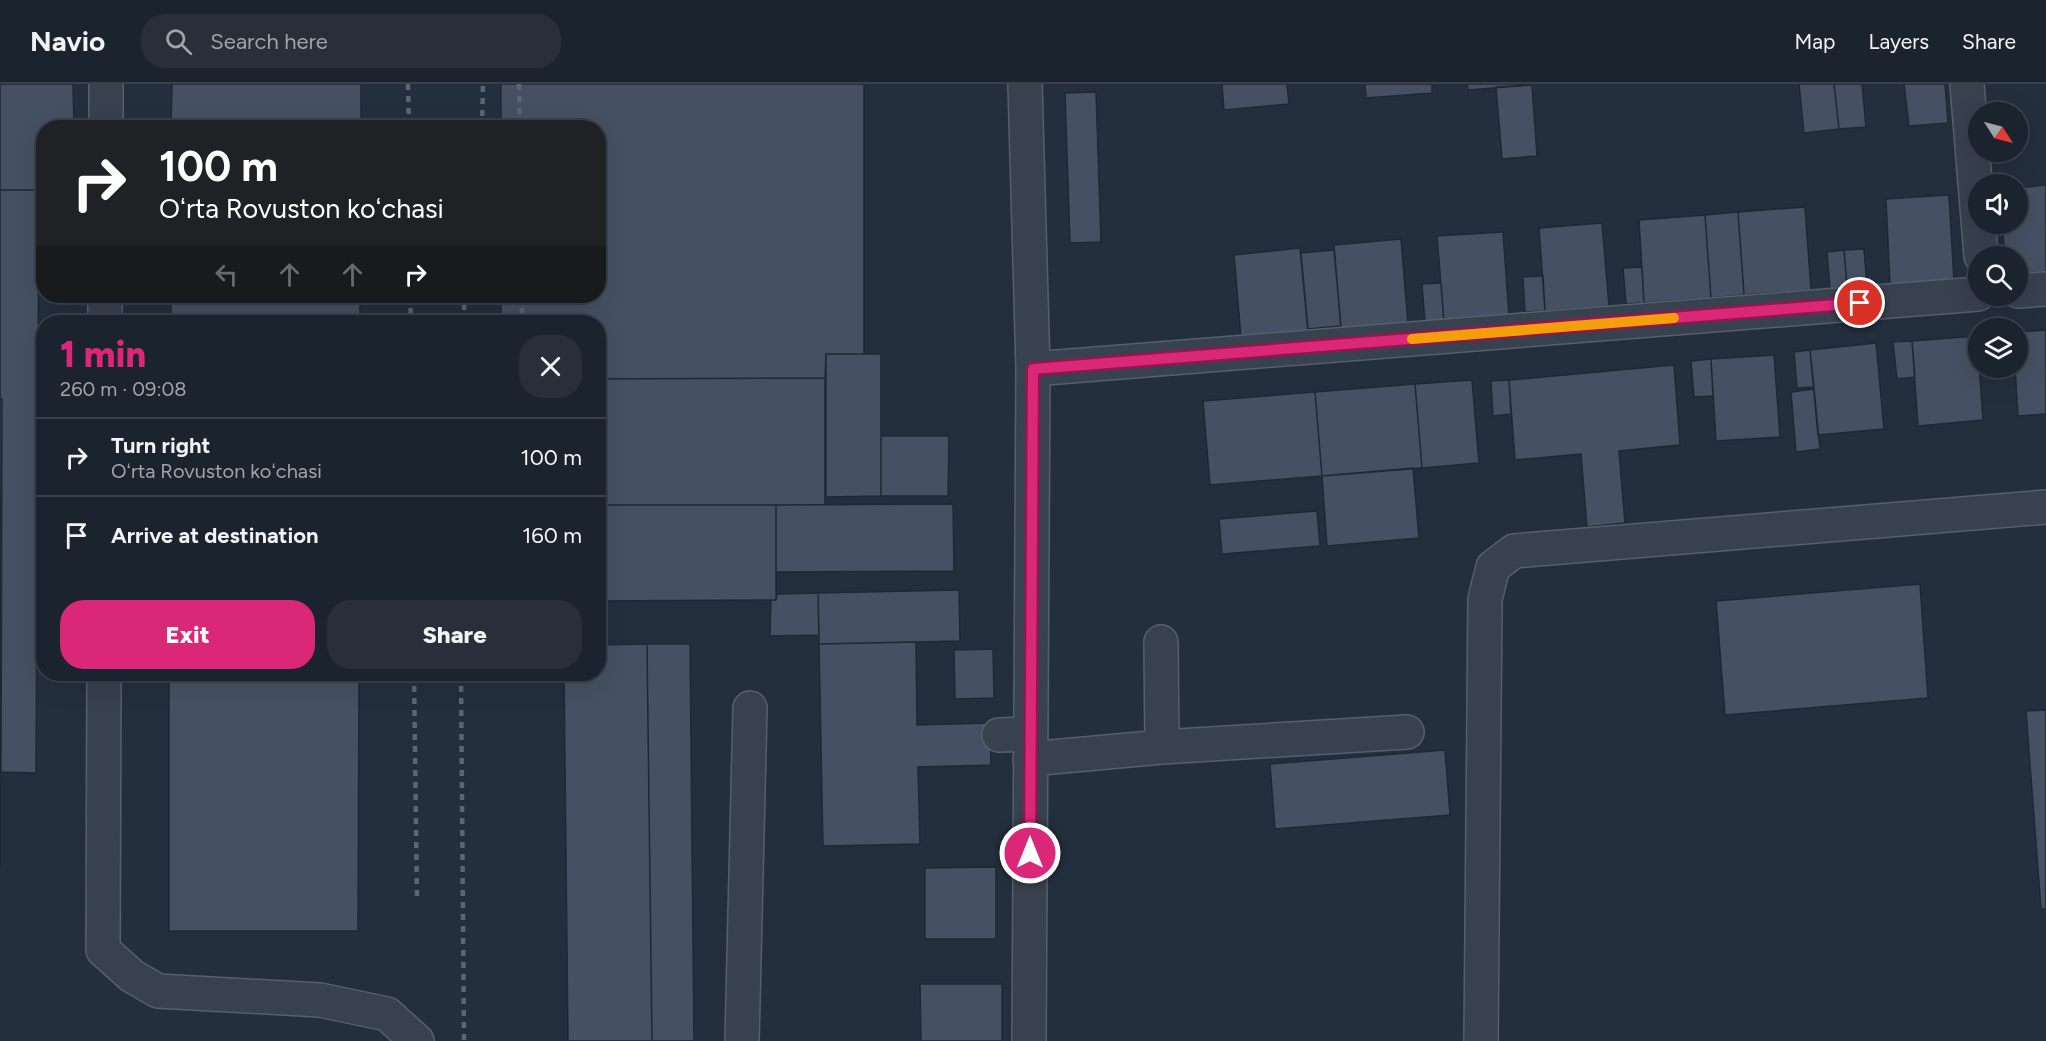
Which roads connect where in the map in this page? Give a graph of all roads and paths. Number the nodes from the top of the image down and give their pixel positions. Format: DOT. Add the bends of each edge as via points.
graph roads {
  1 [pos="106,84"];
  2 [pos="1025,84"];
  3 [pos="1967,84"];
  4 [pos="106,120"];
  5 [pos="1980,246"];
  6 [pos="2046,289"];
  7 [pos="2028,290"];
  8 [pos="1968,295"];
  9 [pos="1033,369"];
  10 [pos="2046,507"];
  11 [pos="1161,642"];
  12 [pos="104,681"];
  13 [pos="750,708"];
  14 [pos="1407,732"];
  15 [pos="1020,743"];
  16 [pos="1162,747"];
  17 [pos="417,1041"];
  18 [pos="742,1041"];
  19 [pos="1029,1041"];
  20 [pos="1480,1041"];
  1 -- 4 [label="street"];
  2 -- 9 [label="street"];
  3 -- 5 [label="street"];
  6 -- 7 [label="street"];
  8 -- 9 [label="street"];
  9 -- 15 [label="street"];
  10 -- 20 [label="street" via="1514,551 1493,567 1485,599"];
  11 -- 16 [label="street"];
  12 -- 17 [label="street" via="103,950 132,976 158,991 320,1000 387,1014"];
  13 -- 18 [label="street"];
  14 -- 16 [label="street"];
  15 -- 16 [label="street"];
  15 -- 19 [label="street"];
}
